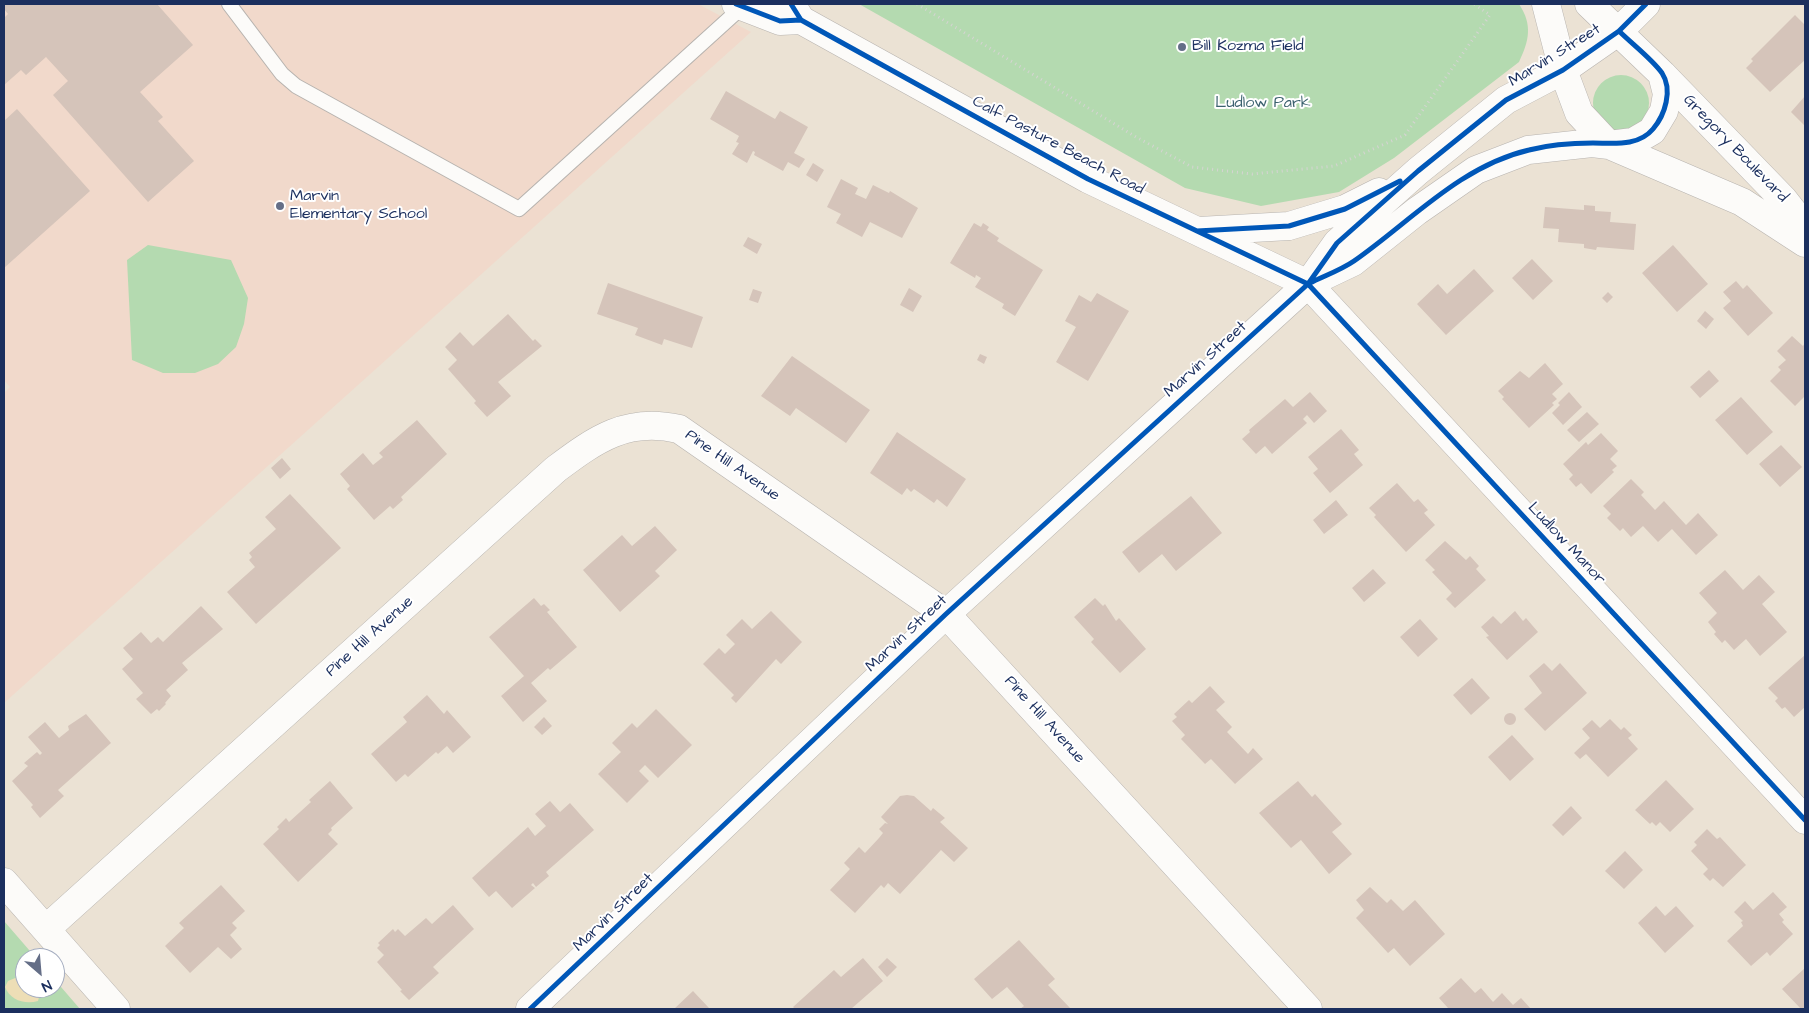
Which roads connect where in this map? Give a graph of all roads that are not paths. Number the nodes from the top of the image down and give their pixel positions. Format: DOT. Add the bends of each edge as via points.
graph roads {
  1 [pos="229,4"];
  2 [pos="1546,4"];
  3 [pos="1589,4"];
  4 [pos="1646,4"];
  5 [pos="739,6"];
  6 [pos="796,12"];
  7 [pos="1618,31"];
  8 [pos="1563,70"];
  9 [pos="1662,74"];
  10 [pos="1609,145"];
  11 [pos="1418,171"];
  12 [pos="1805,227"];
  13 [pos="1194,231"];
  14 [pos="1805,243"];
  15 [pos="1308,284"];
  16 [pos="946,614"];
  17 [pos="1805,820"];
  18 [pos="4,882"];
  19 [pos="46,929"];
  20 [pos="116,1009"];
  21 [pos="530,1009"];
  22 [pos="1308,1009"];
  1 -- 5 [label="lane" via="282,74 296,86 519,209"];
  2 -- 8 [label="street, Gregory Boulevard"];
  3 -- 7 [label="street, Gregory Boulevard"];
  4 -- 7 [label="street, Marvin Street"];
  5 -- 6 [label="street, Calf Pasture Beach Road" via="780,21"];
  6 -- 13 [label="street, Calf Pasture Beach Road" via="1088,179"];
  7 -- 8 [label="street, Marvin Street"];
  7 -- 9 [label="street, Gregory Boulevard"];
  8 -- 10 [label="street, Gregory Boulevard" via="1579,113"];
  8 -- 11 [label="street, Marvin Street" via="1506,100"];
  9 -- 10 [label="street, Gregory Boulevard" via="1668,94 1664,111 1652,130 1634,142"];
  9 -- 12 [label="street, Gregory Boulevard" via="1783,199"];
  10 -- 14 [label="street, Gregory Boulevard" via="1742,202"];
  10 -- 15 [label="street, Marvin Street" via="1592,143 1528,150 1476,170 1417,211 1353,262"];
  11 -- 13 [label="street" via="1345,209 1290,226"];
  11 -- 15 [label="street, Marvin Street" via="1337,243"];
  13 -- 15 [label="street, Calf Pasture Beach Road"];
  15 -- 16 [label="street, Marvin Street"];
  15 -- 17 [label="street, Ludlow Manor"];
  16 -- 19 [label="street, Pine Hill Avenue" via="680,430 658,424 622,430 593,442 556,469"];
  16 -- 21 [label="street, Marvin Street"];
  16 -- 22 [label="street, Pine Hill Avenue"];
  18 -- 19 [label="street"];
  19 -- 20 [label="street"];
}
